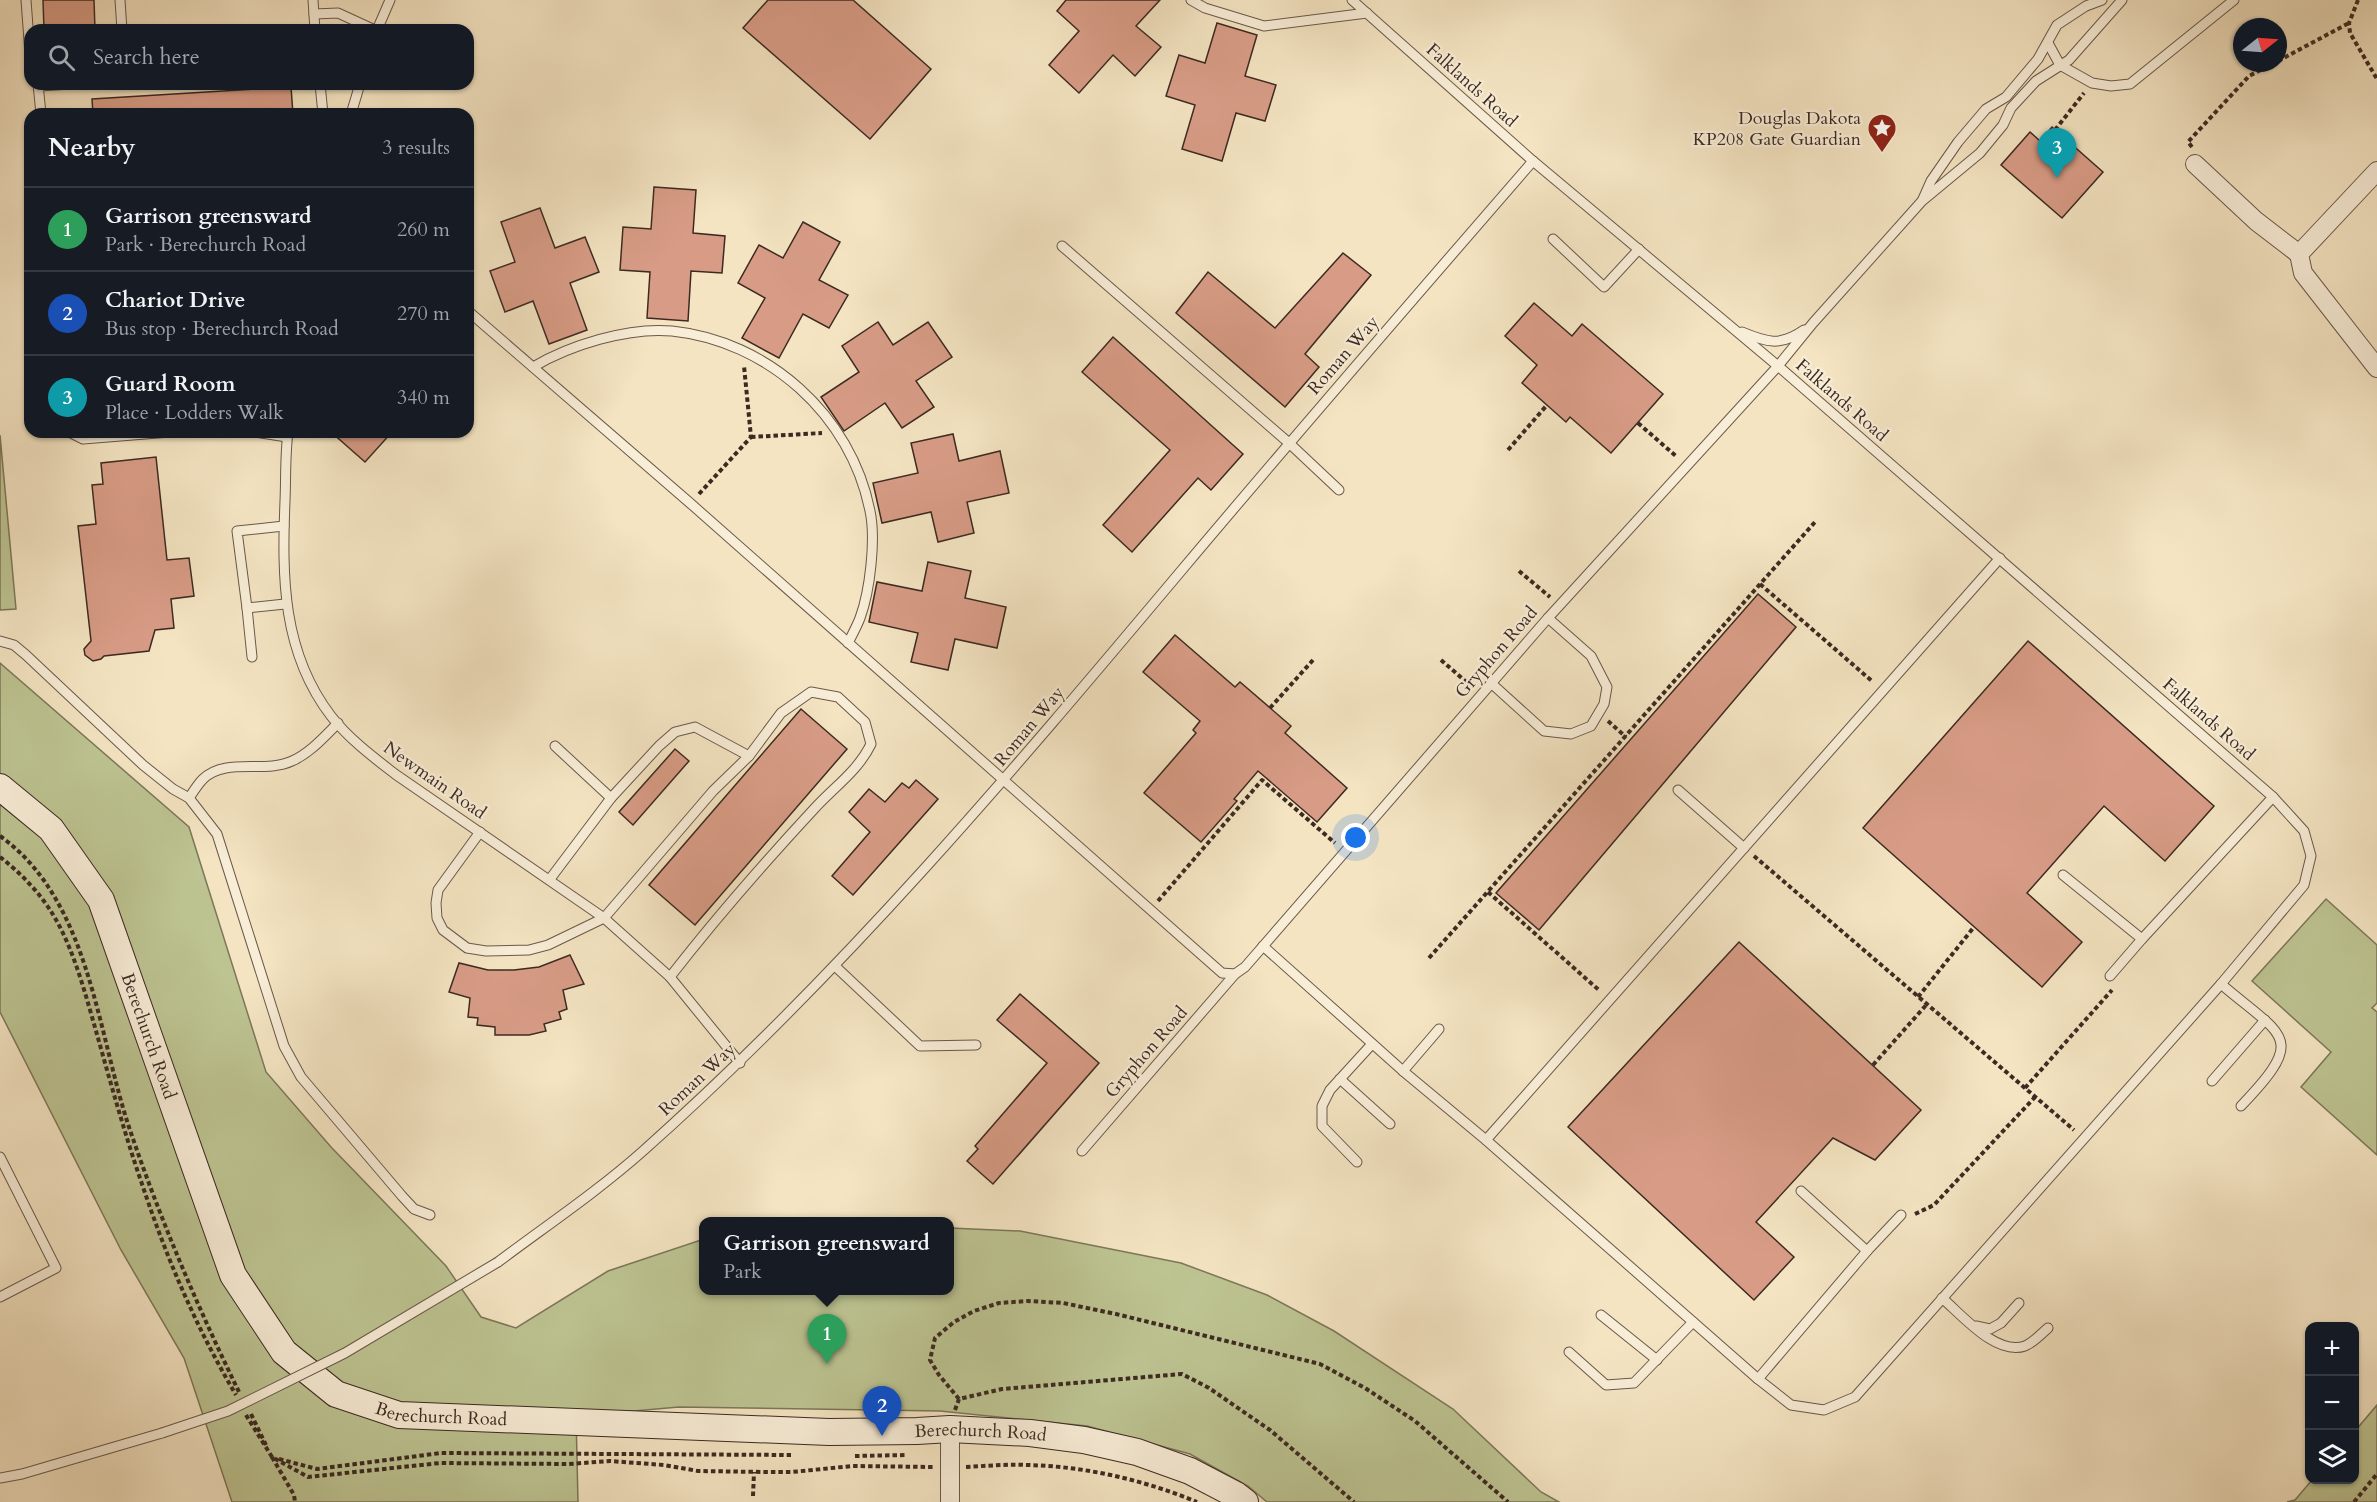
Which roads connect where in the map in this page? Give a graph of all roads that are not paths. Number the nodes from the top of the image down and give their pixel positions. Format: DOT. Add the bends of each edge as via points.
graph roads {
  1 [pos="27,0"];
  2 [pos="120,0"];
  3 [pos="313,0"];
  4 [pos="390,0"];
  5 [pos="1191,0"];
  6 [pos="1352,0"];
  7 [pos="2102,0"];
  8 [pos="2122,0"];
  9 [pos="2234,0"];
  10 [pos="1367,13"];
  11 [pos="314,15"];
  12 [pos="28,24"];
  13 [pos="122,24"];
  14 [pos="315,24"];
  15 [pos="363,24"];
  16 [pos="379,24"];
  17 [pos="2048,43"];
  18 [pos="2060,65"];
  19 [pos="39,90"];
  20 [pos="321,90"];
  21 [pos="358,90"];
  22 [pos="40,108"];
  23 [pos="322,108"];
  24 [pos="353,108"];
  25 [pos="1533,161"];
  26 [pos="2195,164"];
  27 [pos="2377,171"];
  28 [pos="1922,201"];
  29 [pos="1553,238"];
  30 [pos="1062,246"];
  31 [pos="1639,249"];
  32 [pos="2299,254"];
  33 [pos="474,316"];
  34 [pos="1813,323"];
  35 [pos="1734,329"];
  36 [pos="1778,366"];
  37 [pos="533,368"];
  38 [pos="2377,368"];
  39 [pos="287,438"];
  40 [pos="1289,443"];
  41 [pos="1339,490"];
  42 [pos="284,526"];
  43 [pos="2000,558"];
  44 [pos="285,604"];
  45 [pos="247,608"];
  46 [pos="1548,618"];
  47 [pos="0,641"];
  48 [pos="848,643"];
  49 [pos="252,657"];
  50 [pos="1491,683"];
  51 [pos="338,723"];
  52 [pos="555,746"];
  53 [pos="749,756"];
  54 [pos="1005,781"];
  55 [pos="0,787"];
  56 [pos="1678,790"];
  57 [pos="2273,797"];
  58 [pos="189,798"];
  59 [pos="611,798"];
  60 [pos="480,832"];
  61 [pos="1744,848"];
  62 [pos="2063,875"];
  63 [pos="550,879"];
  64 [pos="604,918"];
  65 [pos="2142,939"];
  66 [pos="1263,946"];
  67 [pos="836,967"];
  68 [pos="1235,974"];
  69 [pos="2110,976"];
  70 [pos="670,977"];
  71 [pos="2221,984"];
  72 [pos="2265,1020"];
  73 [pos="1439,1029"];
  74 [pos="1372,1044"];
  75 [pos="976,1045"];
  76 [pos="740,1063"];
  77 [pos="1403,1071"];
  78 [pos="1340,1079"];
  79 [pos="2212,1081"];
  80 [pos="2241,1106"];
  81 [pos="1390,1124"];
  82 [pos="1486,1140"];
  83 [pos="1082,1151"];
  84 [pos="0,1157"];
  85 [pos="1357,1162"];
  86 [pos="1801,1191"];
  87 [pos="430,1215"];
  88 [pos="1901,1215"];
  89 [pos="1867,1251"];
  90 [pos="0,1297"];
  91 [pos="1942,1298"];
  92 [pos="2019,1303"];
  93 [pos="1601,1315"];
  94 [pos="1693,1322"];
  95 [pos="1974,1326"];
  96 [pos="2048,1328"];
  97 [pos="1569,1352"];
  98 [pos="1658,1360"];
  99 [pos="1758,1379"];
  100 [pos="950,1429"];
  101 [pos="0,1478"];
  102 [pos="950,1502"];
  103 [pos="1245,1502"];
  1 -- 12 [label="lane"];
  2 -- 13 [label="lane"];
  3 -- 11 [label="lane"];
  4 -- 16 [label="lane"];
  5 -- 10 [label="lane" via="1205,9 1264,26"];
  6 -- 10 [label="lane, Falklands Road"];
  7 -- 17 [label="lane" via="2057,25"];
  8 -- 18 [label="lane" via="2069,60"];
  9 -- 18 [label="lane" via="2130,84 2092,83"];
  10 -- 25 [label="lane, Falklands Road"];
  11 -- 14 [label="lane"];
  11 -- 15 [label="lane" via="338,13"];
  17 -- 18 [label="lane"];
  17 -- 28 [label="lane" via="2006,97 1986,109 1958,141"];
  18 -- 28 [label="lane" via="2036,81 2011,108 2003,125 1980,153"];
  19 -- 22 [label="lane"];
  20 -- 23 [label="lane"];
  21 -- 24 [label="lane"];
  25 -- 31 [label="lane, Falklands Road"];
  25 -- 40 [label="lane, Roman Way"];
  26 -- 32 [label="street" via="2252,227"];
  27 -- 32 [label="street"];
  28 -- 34 [label="lane, Gryphon Road"];
  29 -- 31 [label="lane" via="1604,286"];
  30 -- 40 [label="lane"];
  31 -- 35 [label="lane, Falklands Road"];
  32 -- 38 [label="street" via="2308,281"];
  33 -- 37 [label="lane"];
  34 -- 35 [label="lane" via="1795,336 1768,343"];
  34 -- 36 [label="lane, Gryphon Road"];
  35 -- 36 [label="lane, Falklands Road"];
  36 -- 43 [label="lane, Falklands Road"];
  36 -- 46 [label="lane, Gryphon Road"];
  37 -- 48 [label="lane"];
  37 -- 48 [label="lane" via="555,354 621,334 671,331 725,343 774,367 801,388 832,423 856,467 870,511 872,563 861,617"];
  39 -- 42 [label="lane, Newmain Road"];
  40 -- 41 [label="lane"];
  40 -- 54 [label="lane, Roman Way"];
  42 -- 44 [label="lane, Newmain Road"];
  42 -- 45 [label="lane" via="237,531"];
  43 -- 57 [label="lane, Falklands Road"];
  43 -- 61 [label="lane"];
  44 -- 45 [label="lane"];
  44 -- 51 [label="lane, Newmain Road" via="311,686"];
  45 -- 49 [label="lane"];
  46 -- 50 [label="lane, Gryphon Road"];
  46 -- 50 [label="lane" via="1592,656 1607,687 1604,704 1591,726 1572,734 1544,731"];
  47 -- 58 [label="lane" via="14,645 143,765"];
  48 -- 54 [label="lane"];
  50 -- 66 [label="lane, Gryphon Road"];
  51 -- 58 [label="lane" via="292,761 275,767 214,771"];
  51 -- 60 [label="lane, Newmain Road" via="370,755"];
  52 -- 59 [label="lane"];
  53 -- 59 [label="lane" via="695,727 675,732"];
  53 -- 64 [label="lane" via="713,791"];
  53 -- 70 [label="lane" via="781,713 811,692 838,698 865,722 871,744 863,760 807,816"];
  54 -- 67 [label="lane, Roman Way"];
  54 -- 68 [label="lane" via="1222,973"];
  55 -- 100 [label="street, Berechurch Road" via="51,829 101,900 233,1275 284,1352 336,1394 399,1415 817,1431"];
  56 -- 61 [label="lane"];
  57 -- 65 [label="lane"];
  57 -- 71 [label="lane, Falklands Road" via="2304,831 2311,856 2304,885"];
  58 -- 87 [label="lane" via="217,834 292,1063 402,1196 414,1209"];
  59 -- 63 [label="lane"];
  60 -- 63 [label="lane, Newmain Road"];
  60 -- 64 [label="lane" via="438,890 435,903 443,930 455,941 486,951 529,950"];
  61 -- 82 [label="lane"];
  62 -- 65 [label="lane"];
  63 -- 64 [label="lane, Newmain Road"];
  64 -- 70 [label="lane, Newmain Road"];
  65 -- 69 [label="lane"];
  66 -- 68 [label="lane, Gryphon Road"];
  66 -- 74 [label="lane"];
  67 -- 75 [label="lane" via="920,1046"];
  67 -- 76 [label="lane, Roman Way"];
  68 -- 83 [label="lane, Gryphon Road"];
  70 -- 76 [label="lane, Newmain Road"];
  71 -- 72 [label="lane"];
  71 -- 91 [label="lane"];
  72 -- 79 [label="lane"];
  72 -- 80 [label="lane" via="2277,1030 2282,1053 2272,1071"];
  73 -- 77 [label="lane"];
  74 -- 77 [label="lane"];
  74 -- 78 [label="lane"];
  76 -- 101 [label="lane, Roman Way, bridge" via="640,1154 498,1262 345,1353 228,1411"];
  77 -- 82 [label="lane"];
  78 -- 81 [label="lane"];
  78 -- 85 [label="lane" via="1322,1106 1322,1126"];
  82 -- 94 [label="lane"];
  84 -- 90 [label="lane" via="56,1268"];
  86 -- 89 [label="lane"];
  88 -- 89 [label="lane"];
  89 -- 99 [label="lane"];
  91 -- 95 [label="lane"];
  91 -- 99 [label="lane" via="1855,1397 1824,1410 1791,1405"];
  92 -- 95 [label="lane" via="1990,1329"];
  93 -- 98 [label="lane"];
  94 -- 98 [label="lane"];
  94 -- 99 [label="lane"];
  95 -- 96 [label="lane" via="2002,1347 2026,1345"];
  97 -- 98 [label="lane" via="1606,1385 1634,1383"];
  100 -- 102 [label="street"];
  100 -- 103 [label="street, Berechurch Road" via="1030,1433 1137,1452 1190,1471"];
}
